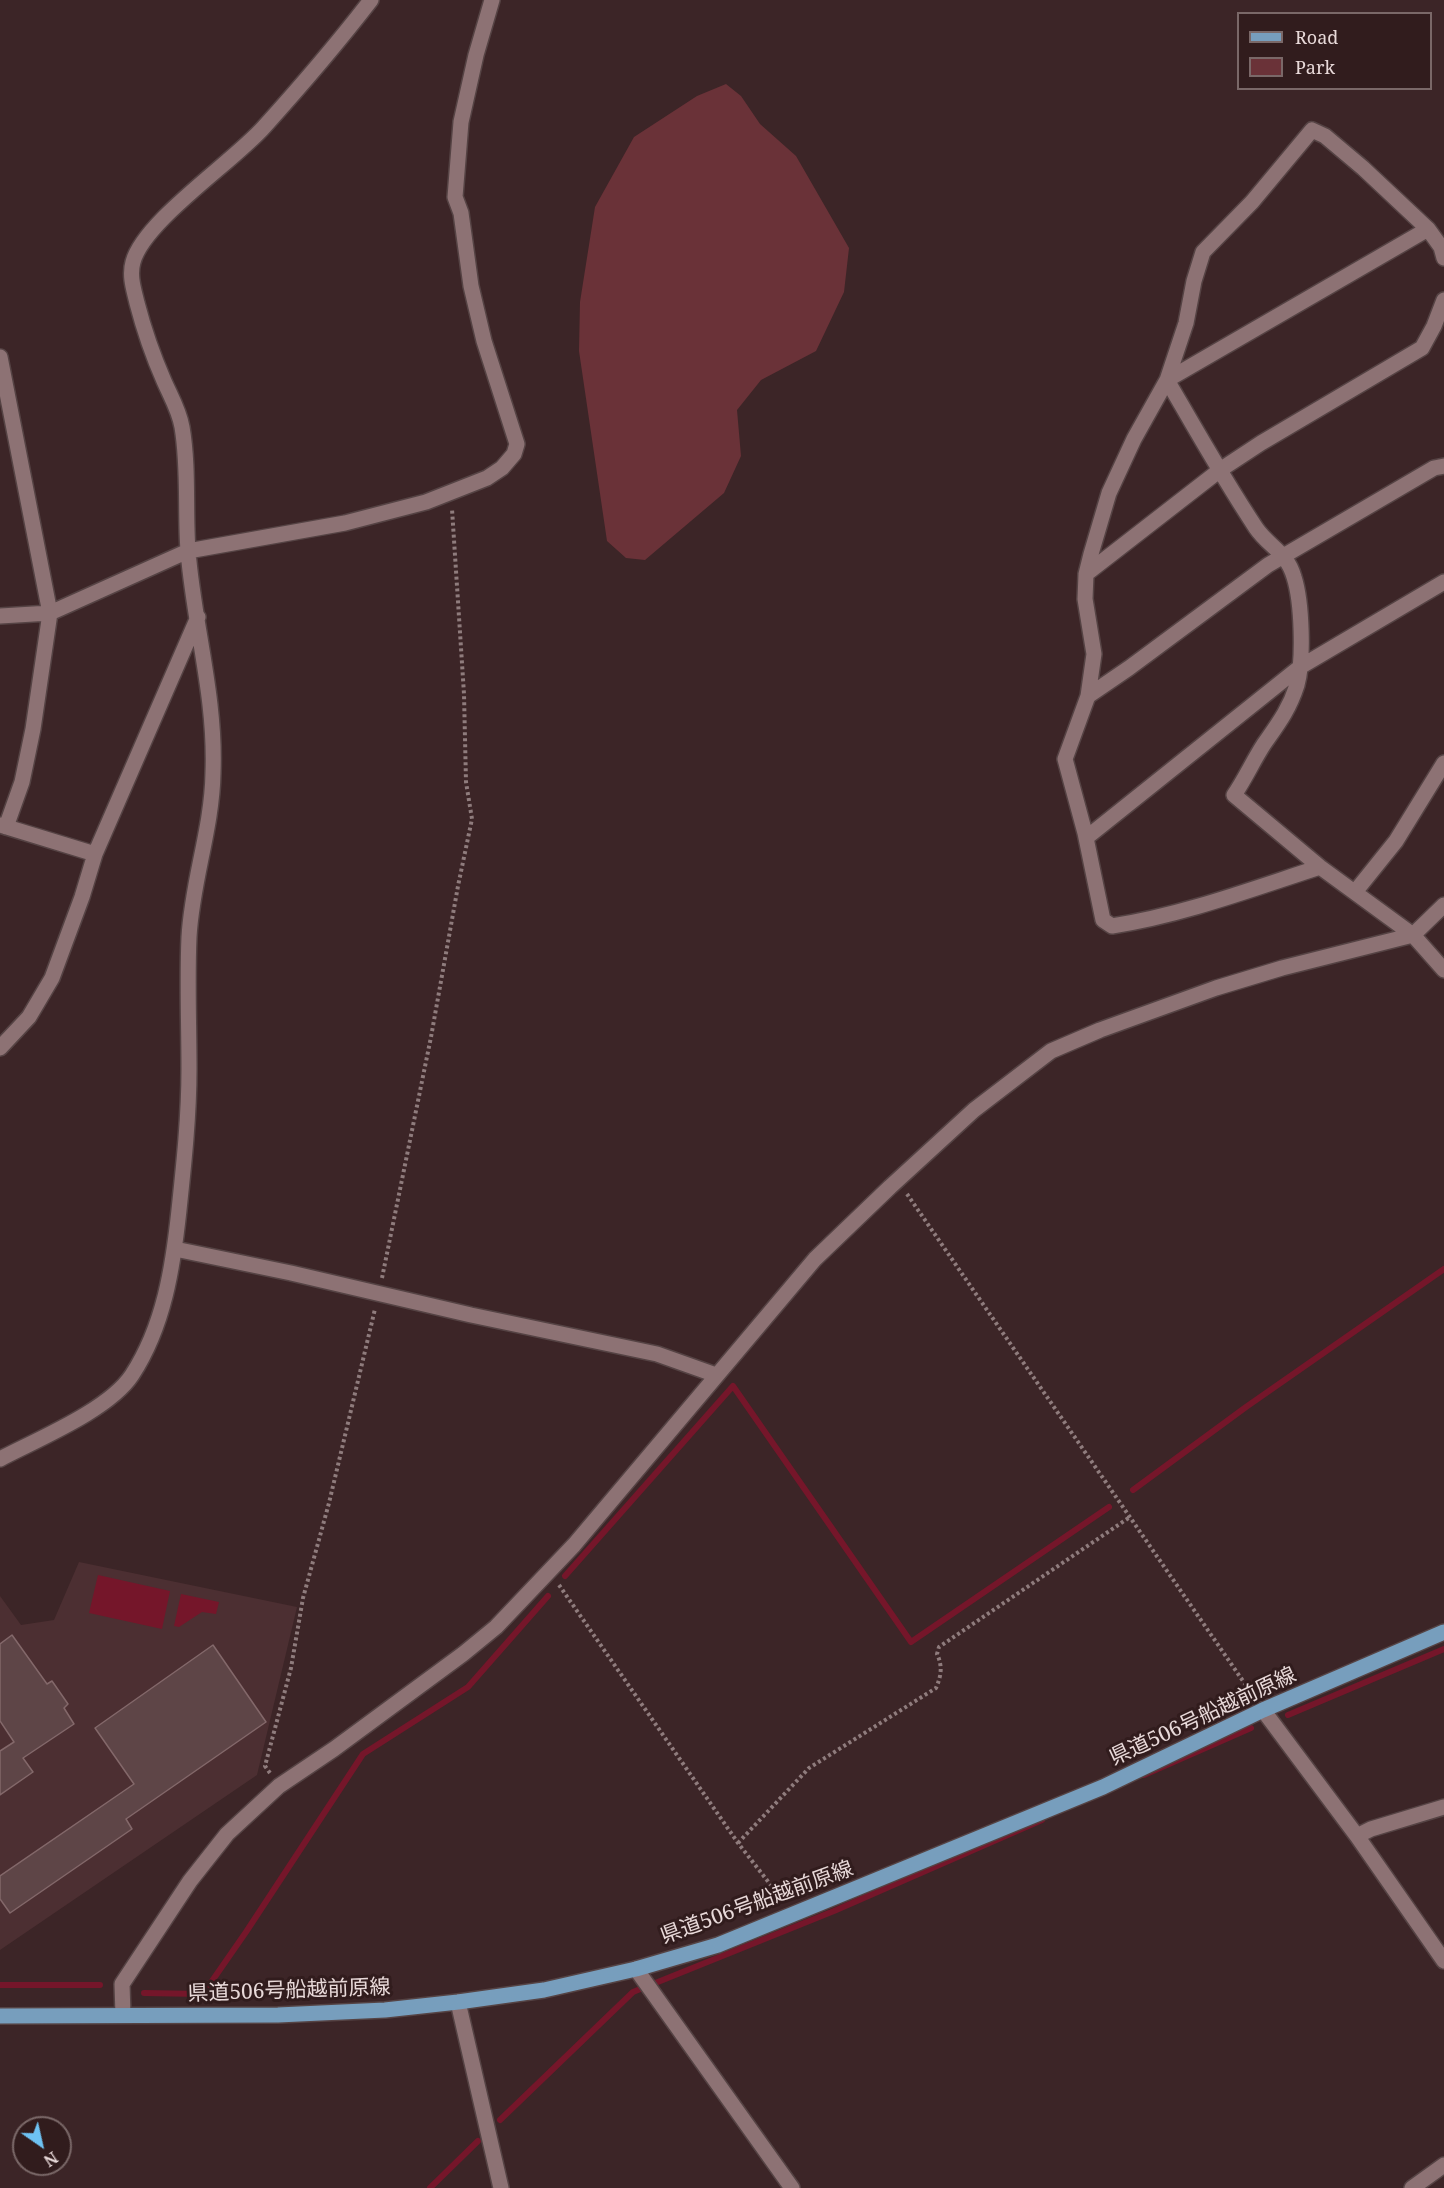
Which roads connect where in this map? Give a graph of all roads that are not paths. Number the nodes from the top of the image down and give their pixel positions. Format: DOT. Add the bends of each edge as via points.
graph roads {
  1 [pos="371,0"];
  2 [pos="492,0"];
  3 [pos="1428,229"];
  4 [pos="1444,258"];
  5 [pos="1444,300"];
  6 [pos="0,357"];
  7 [pos="1167,380"];
  8 [pos="1444,466"];
  9 [pos="1220,470"];
  10 [pos="188,551"];
  11 [pos="1285,556"];
  12 [pos="1086,574"];
  13 [pos="1444,582"];
  14 [pos="50,613"];
  15 [pos="0,616"];
  16 [pos="198,617"];
  17 [pos="1300,667"];
  18 [pos="1088,696"];
  19 [pos="1444,763"];
  20 [pos="3,826"];
  21 [pos="1086,838"];
  22 [pos="94,854"];
  23 [pos="1320,867"];
  24 [pos="1356,892"];
  25 [pos="1444,905"];
  26 [pos="1413,936"];
  27 [pos="1444,970"];
  28 [pos="0,1048"];
  29 [pos="175,1249"];
  30 [pos="716,1375"];
  31 [pos="0,1459"];
  32 [pos="1444,1632"];
  33 [pos="1263,1710"];
  34 [pos="1444,1807"];
  35 [pos="1357,1836"];
  36 [pos="1444,1961"];
  37 [pos="636,1969"];
  38 [pos="458,2002"];
  39 [pos="123,2015"];
  40 [pos="0,2016"];
  41 [pos="1444,2165"];
  42 [pos="501,2188"];
  43 [pos="792,2188"];
  44 [pos="1412,2188"];
  1 -- 10 [label="street" via="264,128 158,224 134,258 132,281 142,322 182,427"];
  2 -- 10 [label="street" via="461,122 455,197 484,341 518,444 514,454 487,478 426,502 345,523"];
  3 -- 4 [label="street"];
  3 -- 7 [label="street"];
  3 -- 7 [label="street" via="1348,155 1312,130 1252,202 1203,252"];
  5 -- 9 [label="street" via="1422,348"];
  6 -- 14 [label="street"];
  7 -- 9 [label="street"];
  7 -- 12 [label="street" via="1109,493"];
  8 -- 11 [label="street" via="1415,478"];
  9 -- 11 [label="street" via="1259,531"];
  9 -- 12 [label="street"];
  10 -- 14 [label="street"];
  10 -- 16 [label="street"];
  11 -- 17 [label="street" via="1294,577 1299,606"];
  11 -- 18 [label="street"];
  12 -- 18 [label="street" via="1084,599 1094,654"];
  13 -- 17 [label="street"];
  14 -- 15 [label="street"];
  14 -- 20 [label="street" via="22,782"];
  16 -- 22 [label="street"];
  16 -- 29 [label="street" via="213,731 213,775 210,816 195,882 189,933 187,1120"];
  17 -- 21 [label="street"];
  17 -- 23 [label="street" via="1287,712 1234,795"];
  18 -- 21 [label="street" via="1065,759"];
  19 -- 24 [label="street" via="1395,841"];
  20 -- 22 [label="street"];
  21 -- 23 [label="street" via="1103,920 1112,926 1205,904"];
  22 -- 28 [label="street" via="52,978 29,1017"];
  23 -- 24 [label="street"];
  24 -- 26 [label="street"];
  25 -- 26 [label="street"];
  26 -- 27 [label="street"];
  26 -- 30 [label="street" via="1216,988 1051,1051 974,1110 815,1259"];
  29 -- 30 [label="street" via="657,1354"];
  29 -- 31 [label="street" via="157,1323 121,1389 87,1413"];
  30 -- 39 [label="street" via="627,1483 496,1627 279,1786 226,1834 190,1881 123,1984"];
  32 -- 33 [label="main road, 県道506号船越前原線"];
  33 -- 35 [label="street"];
  33 -- 37 [label="main road, 県道506号船越前原線" via="1103,1787 718,1945"];
  34 -- 35 [label="street"];
  35 -- 36 [label="street"];
  37 -- 38 [label="main road, 県道506号船越前原線" via="544,1990"];
  37 -- 43 [label="street"];
  38 -- 39 [label="main road, 県道506号船越前原線" via="278,2015"];
  38 -- 42 [label="street"];
  39 -- 40 [label="main road, 県道506号船越前原線"];
  41 -- 44 [label="street"];
}
